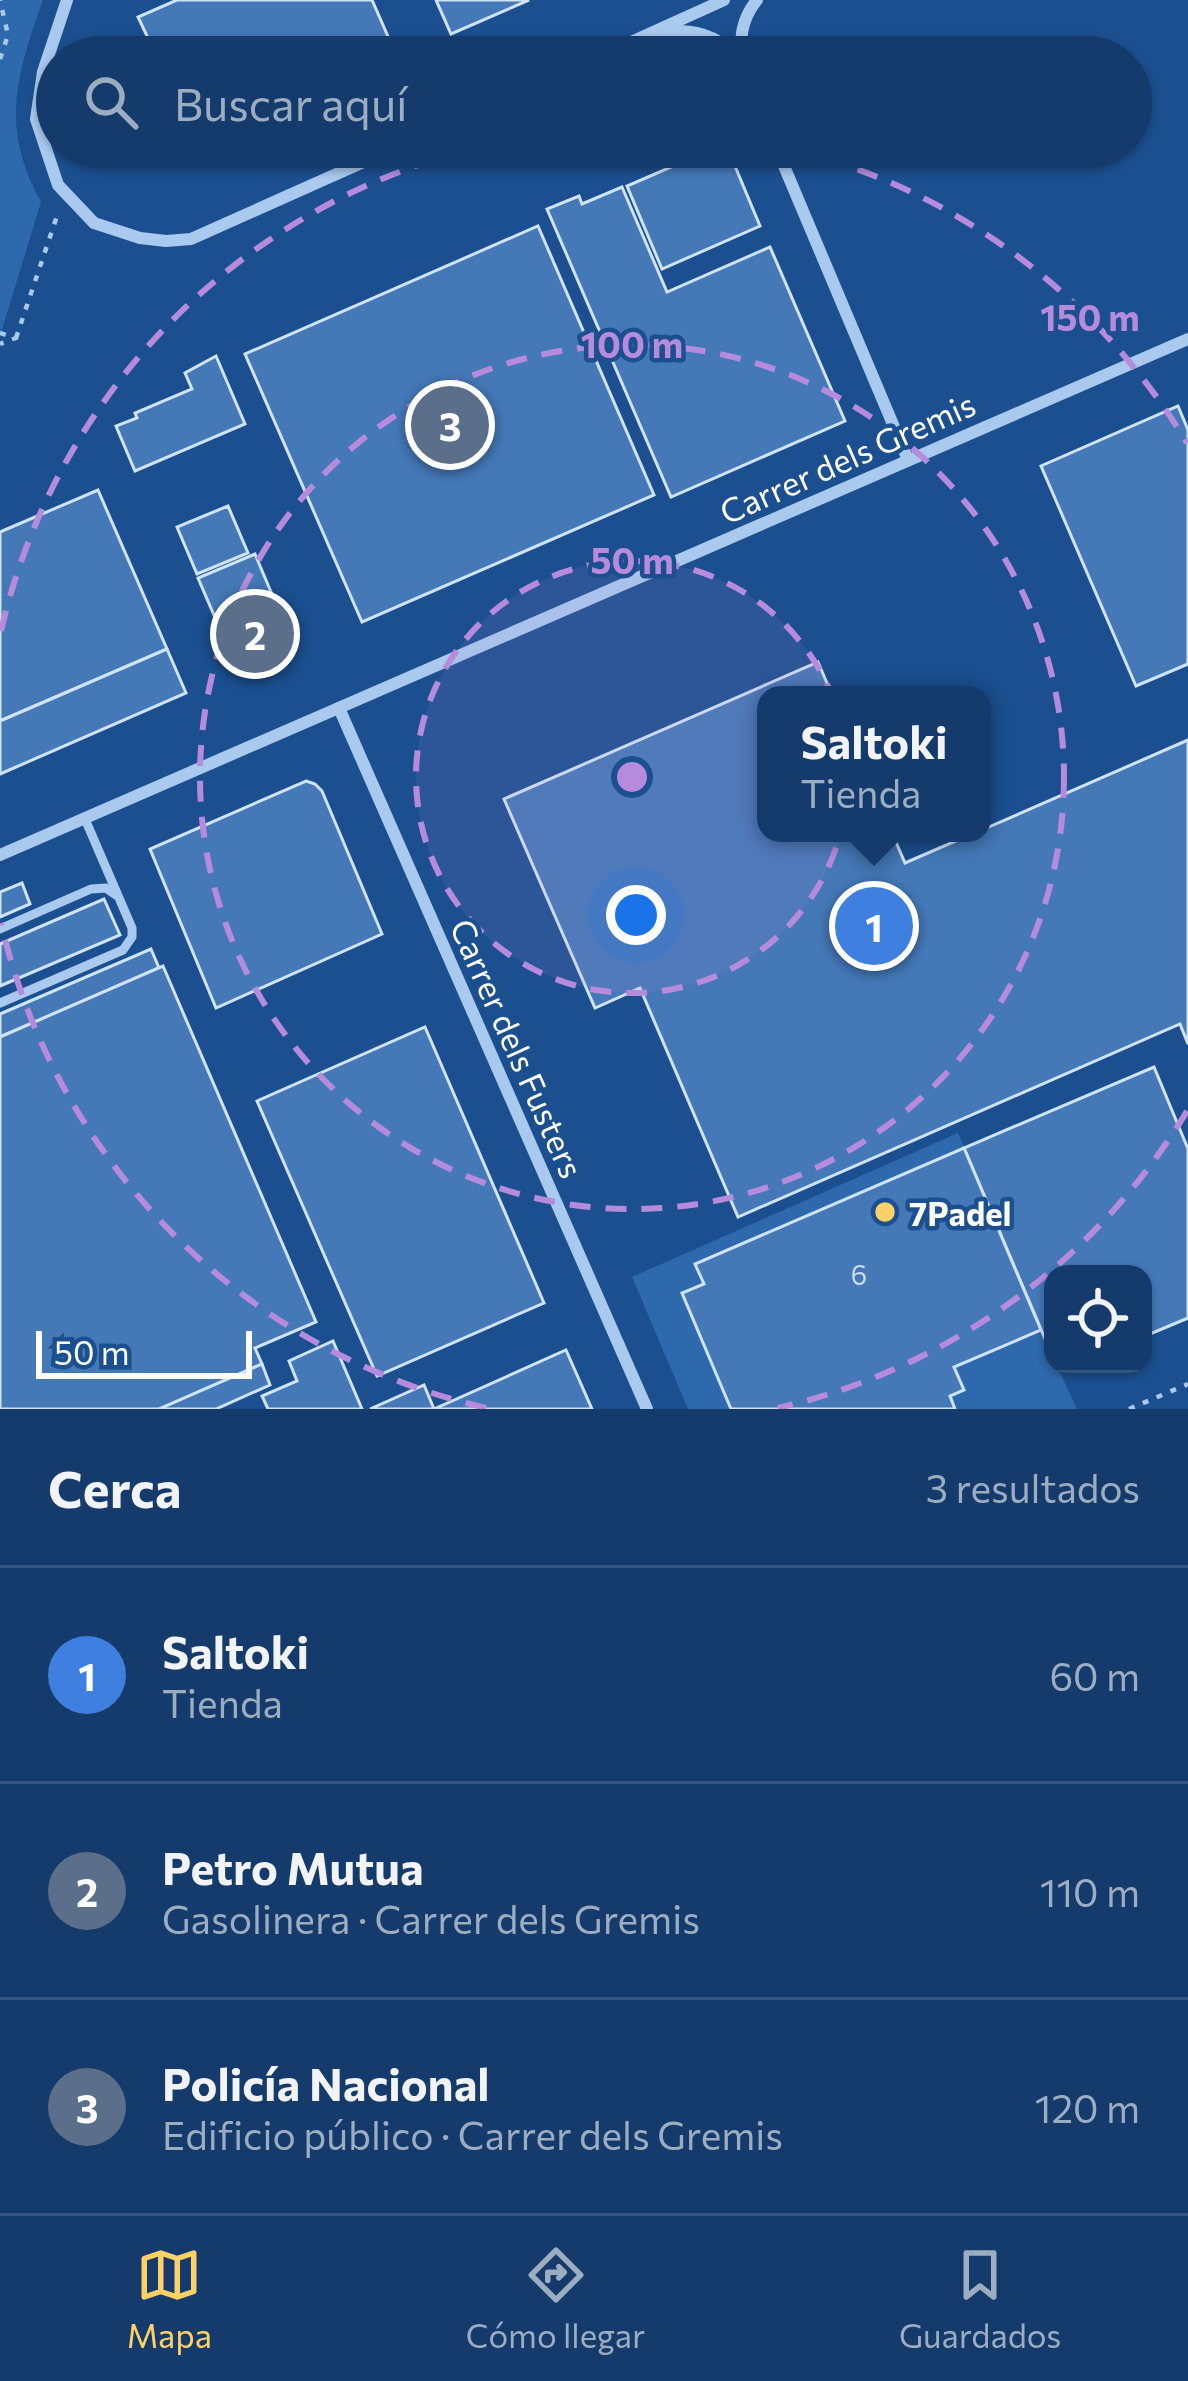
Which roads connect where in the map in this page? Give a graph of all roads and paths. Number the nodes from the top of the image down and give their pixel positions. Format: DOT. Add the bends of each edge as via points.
graph roads {
  1 [pos="0,0"];
  2 [pos="67,0"];
  3 [pos="724,0"];
  4 [pos="757,0"];
  5 [pos="656,31"];
  6 [pos="55,36"];
  7 [pos="645,36"];
  8 [pos="709,36"];
  9 [pos="741,36"];
  10 [pos="0,59"];
  11 [pos="52,168"];
  12 [pos="350,168"];
  13 [pos="785,168"];
  14 [pos="58,210"];
  15 [pos="0,333"];
  16 [pos="16,338"];
  17 [pos="1188,339"];
  18 [pos="0,344"];
  19 [pos="908,460"];
  20 [pos="339,709"];
  21 [pos="85,819"];
  22 [pos="0,855"];
  23 [pos="119,899"];
  24 [pos="0,929"];
  25 [pos="0,1003"];
  26 [pos="1188,1384"];
  27 [pos="647,1409"];
  28 [pos="1129,1409"];
  1 -- 10 [label="path" via="8,35"];
  2 -- 6 [label="street"];
  3 -- 5 [label="street"];
  4 -- 9 [label="street"];
  5 -- 7 [label="street"];
  5 -- 8 [label="street"];
  11 -- 12 [label="street" via="94,224 166,241 191,239"];
  13 -- 19 [label="street"];
  14 -- 16 [label="path"];
  15 -- 16 [label="path"];
  16 -- 18 [label="path"];
  17 -- 19 [label="street, Carrer dels Gremis"];
  19 -- 20 [label="street, Carrer dels Gremis"];
  20 -- 21 [label="street, Carrer dels Gremis"];
  20 -- 27 [label="street, Carrer dels Fusters"];
  21 -- 22 [label="street, Carrer dels Gremis"];
  21 -- 23 [label="lane"];
  23 -- 24 [label="lane" via="106,887 92,889"];
  23 -- 25 [label="lane" via="133,937 123,950"];
  26 -- 28 [label="path"];
}
